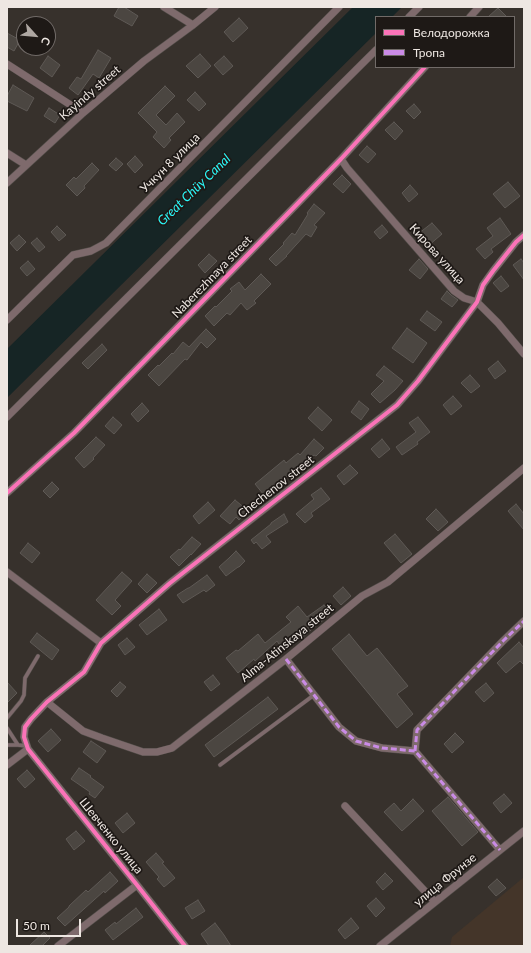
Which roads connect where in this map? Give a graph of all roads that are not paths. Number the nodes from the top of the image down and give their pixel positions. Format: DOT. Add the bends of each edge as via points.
graph roads {
  1 [pos="164,7"];
  2 [pos="215,7"];
  3 [pos="339,7"];
  4 [pos="419,7"];
  5 [pos="479,7"];
  6 [pos="410,16"];
  7 [pos="471,16"];
  8 [pos="193,25"];
  9 [pos="375,51"];
  10 [pos="7,64"];
  11 [pos="424,68"];
  12 [pos="83,113"];
  13 [pos="7,153"];
  14 [pos="341,159"];
  15 [pos="26,165"];
  16 [pos="7,183"];
  17 [pos="524,235"];
  18 [pos="477,302"];
  19 [pos="7,320"];
  20 [pos="524,354"];
  21 [pos="7,417"];
  22 [pos="524,468"];
  23 [pos="7,493"];
  24 [pos="7,572"];
  25 [pos="524,621"];
  26 [pos="101,643"];
  27 [pos="38,656"];
  28 [pos="286,659"];
  29 [pos="314,695"];
  30 [pos="47,702"];
  31 [pos="7,718"];
  32 [pos="7,728"];
  33 [pos="24,737"];
  34 [pos="7,745"];
  35 [pos="18,745"];
  36 [pos="27,748"];
  37 [pos="415,751"];
  38 [pos="7,765"];
  39 [pos="220,765"];
  40 [pos="345,806"];
  41 [pos="524,831"];
  42 [pos="500,850"];
  43 [pos="137,885"];
  44 [pos="435,902"];
  45 [pos="58,946"];
  46 [pos="185,946"];
  47 [pos="380,946"];
  1 -- 8 [label="street"];
  2 -- 8 [label="street, Kayindy street"];
  3 -- 19 [label="street, Учкун 8 улица" via="106,243 91,251 73,255"];
  4 -- 6 [label="street"];
  5 -- 7 [label="street"];
  8 -- 12 [label="street, Kayindy street" via="144,61"];
  9 -- 21 [label="street"];
  10 -- 12 [label="street"];
  11 -- 14 [label="street, Naberezhnaya street"];
  12 -- 15 [label="street, Kayindy street"];
  13 -- 15 [label="street"];
  14 -- 18 [label="street, Кирова улица" via="454,290 464,298"];
  14 -- 23 [label="street, Naberezhnaya street" via="74,433"];
  15 -- 16 [label="street, Kayindy street"];
  17 -- 18 [label="street, Chechenov street" via="483,285"];
  18 -- 20 [label="street, Кирова улица"];
  18 -- 26 [label="street, Chechenov street" via="397,405 170,583"];
  22 -- 28 [label="street, Alma-Atinskaya street" via="388,582 362,596"];
  24 -- 26 [label="street"];
  25 -- 37 [label="street" via="417,730"];
  26 -- 30 [label="street, Chechenov street" via="84,672"];
  27 -- 31 [label="lane" via="25,678 24,695"];
  28 -- 29 [label="street"];
  28 -- 30 [label="street, Alma-Atinskaya street" via="172,748 157,752 143,752 83,730"];
  29 -- 37 [label="street" via="339,727 356,740 382,748"];
  29 -- 39 [label="lane"];
  30 -- 33 [label="street, Chechenov street" via="25,727"];
  32 -- 35 [label="lane"];
  33 -- 36 [label="street, Шевченко улица"];
  34 -- 35 [label="lane"];
  35 -- 36 [label="lane"];
  36 -- 38 [label="street"];
  36 -- 43 [label="street, Шевченко улица"];
  37 -- 42 [label="street"];
  40 -- 44 [label="street"];
  41 -- 42 [label="street, улица Фрунзе"];
  42 -- 44 [label="street, улица Фрунзе"];
  43 -- 45 [label="street"];
  43 -- 46 [label="street, Шевченко улица"];
  44 -- 47 [label="street, улица Фрунзе"];
}
